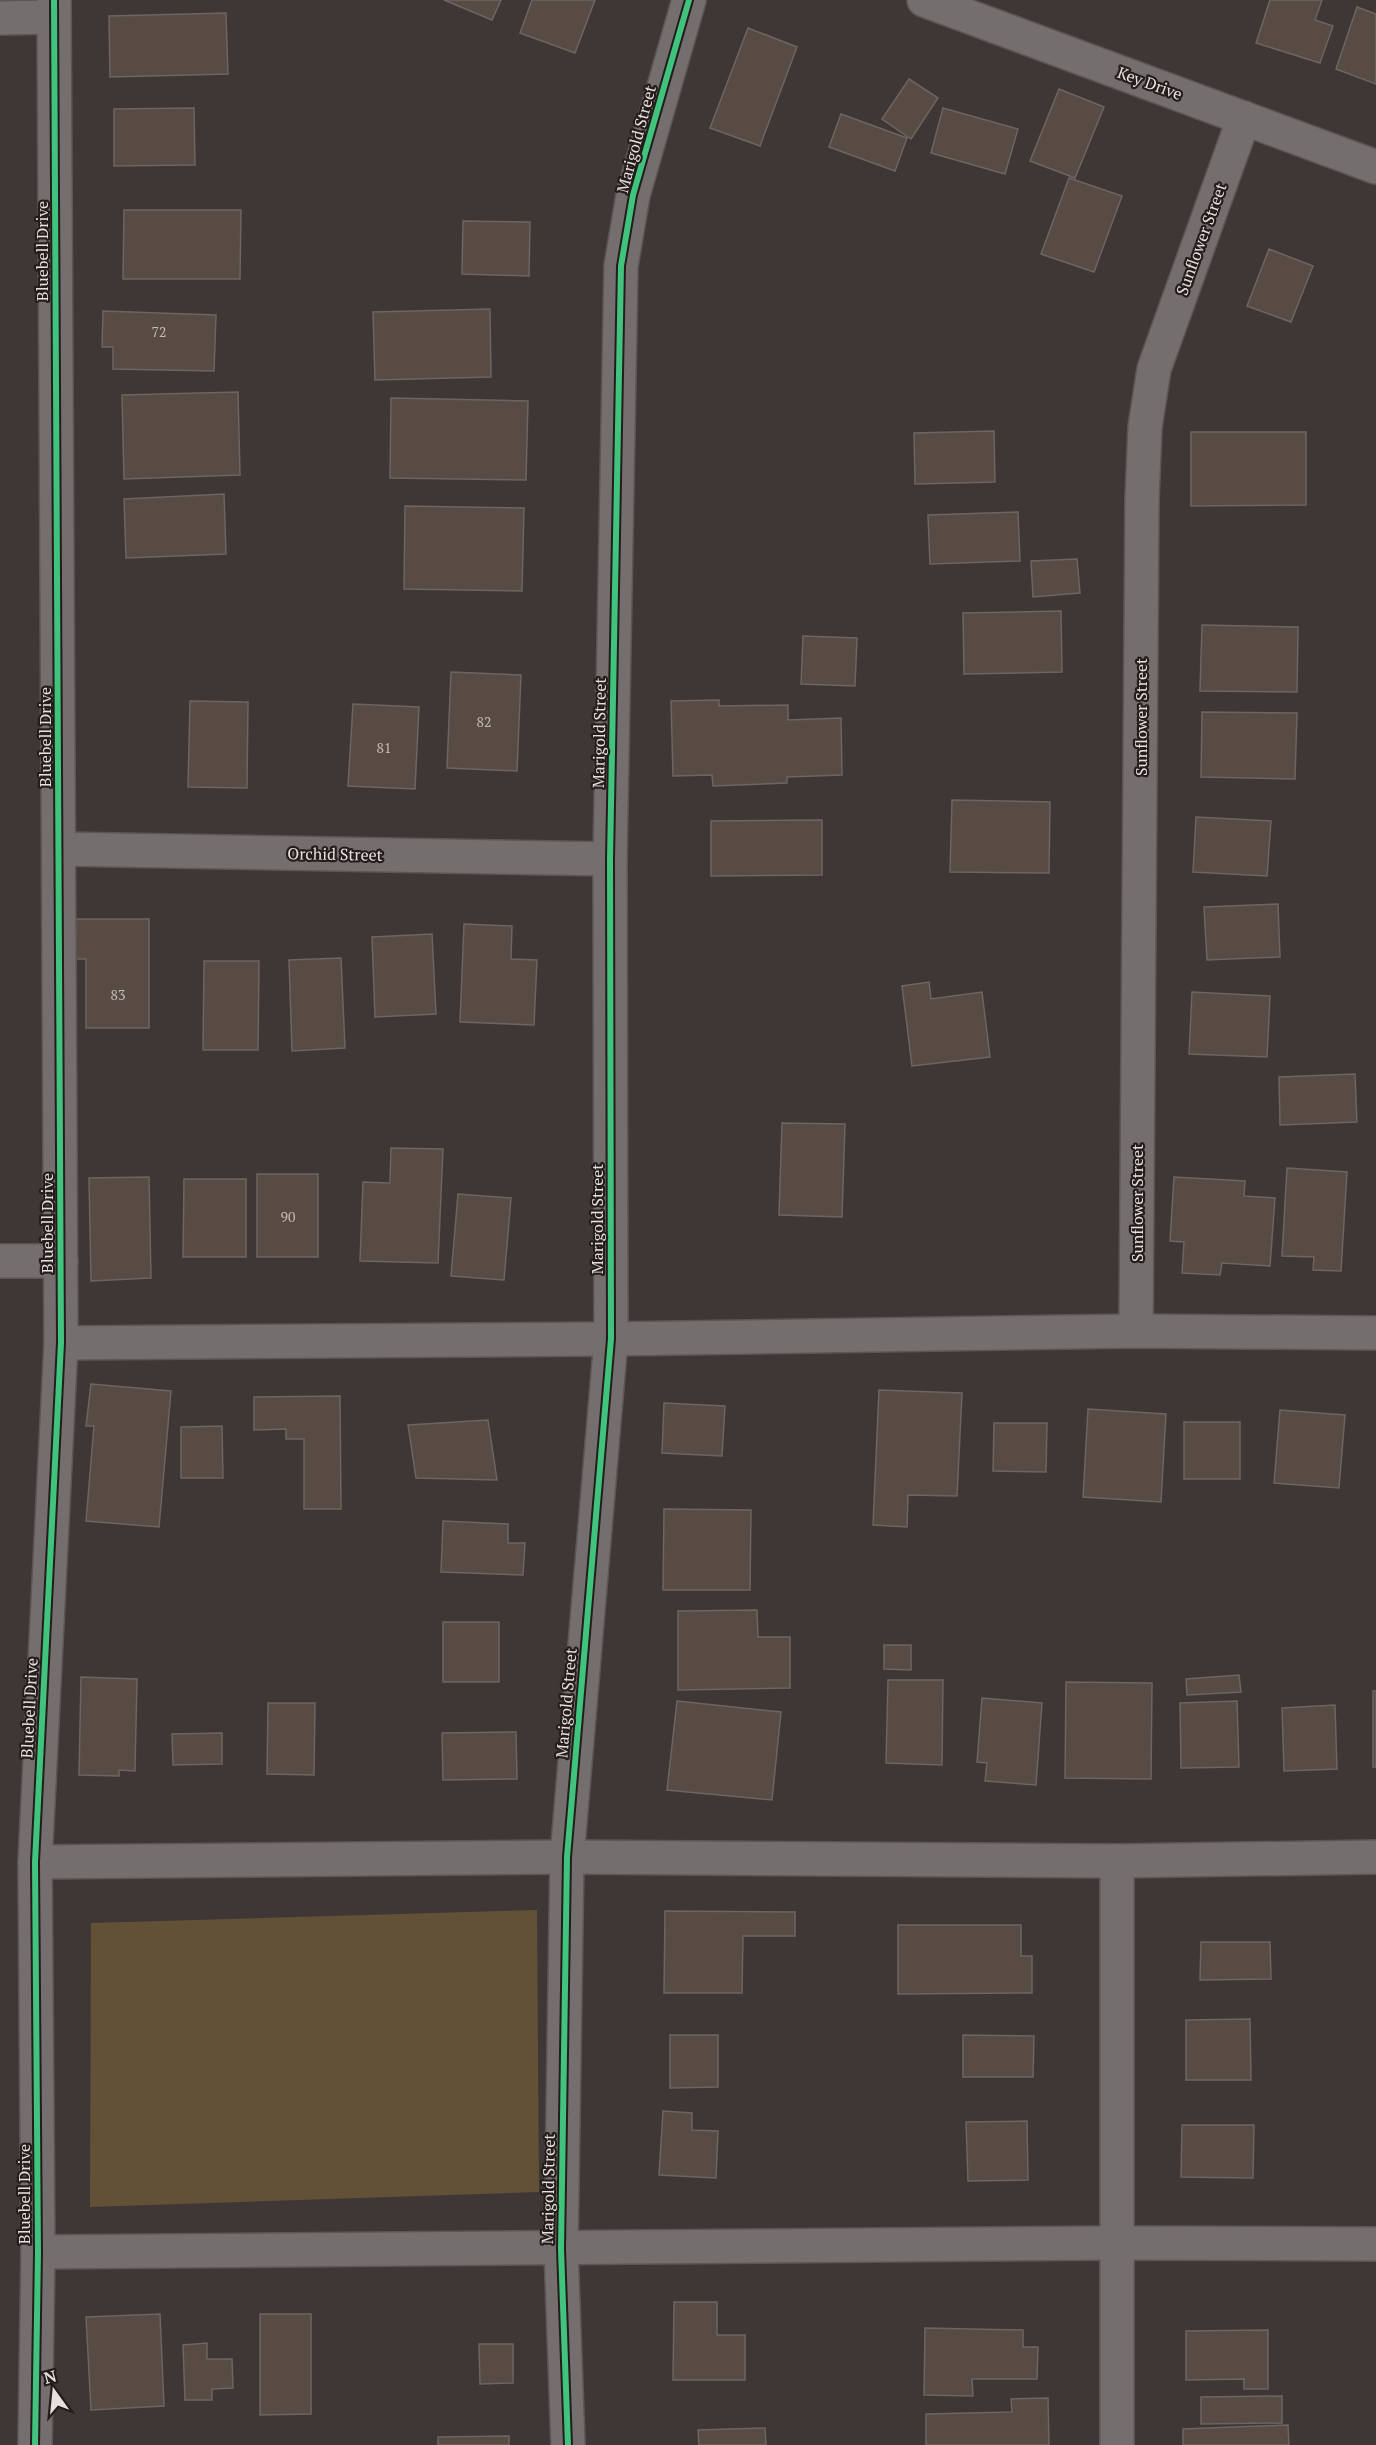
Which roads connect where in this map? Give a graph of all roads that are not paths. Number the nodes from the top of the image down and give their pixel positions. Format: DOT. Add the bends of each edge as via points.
graph roads {
  1 [pos="688,0"];
  2 [pos="924,0"];
  3 [pos="54,9"];
  4 [pos="0,18"];
  5 [pos="1244,118"];
  6 [pos="1376,167"];
  7 [pos="60,849"];
  8 [pos="610,859"];
  9 [pos="0,1261"];
  10 [pos="61,1261"];
  11 [pos="1136,1331"];
  12 [pos="1376,1334"];
  13 [pos="610,1339"];
  14 [pos="61,1343"];
  15 [pos="567,1857"];
  16 [pos="1376,1857"];
  17 [pos="1117,1861"];
  18 [pos="35,1862"];
  19 [pos="1118,2243"];
  20 [pos="1376,2244"];
  21 [pos="561,2249"];
  22 [pos="38,2252"];
  23 [pos="35,2445"];
  24 [pos="568,2445"];
  25 [pos="1118,2445"];
  1 -- 8 [label="street, Marigold Street" via="633,195 621,266"];
  2 -- 5 [label="street, Key Drive"];
  3 -- 4 [label="street"];
  3 -- 7 [label="street, Bluebell Drive"];
  5 -- 6 [label="street, Key Drive"];
  5 -- 11 [label="street, Sunflower Street" via="1154,369 1145,427"];
  7 -- 8 [label="street, Orchid Street"];
  7 -- 10 [label="street, Bluebell Drive"];
  8 -- 13 [label="street, Marigold Street"];
  9 -- 10 [label="street"];
  10 -- 14 [label="street, Bluebell Drive"];
  11 -- 12 [label="street"];
  11 -- 13 [label="street"];
  13 -- 14 [label="street"];
  13 -- 15 [label="street, Marigold Street"];
  14 -- 18 [label="street, Bluebell Drive"];
  15 -- 17 [label="street"];
  15 -- 18 [label="street"];
  15 -- 21 [label="street, Marigold Street"];
  16 -- 17 [label="street"];
  17 -- 19 [label="street"];
  18 -- 22 [label="street, Bluebell Drive"];
  19 -- 20 [label="street"];
  19 -- 21 [label="street"];
  19 -- 25 [label="street"];
  21 -- 22 [label="street"];
  21 -- 24 [label="street, Marigold Street"];
  22 -- 23 [label="street, Bluebell Drive"];
}
